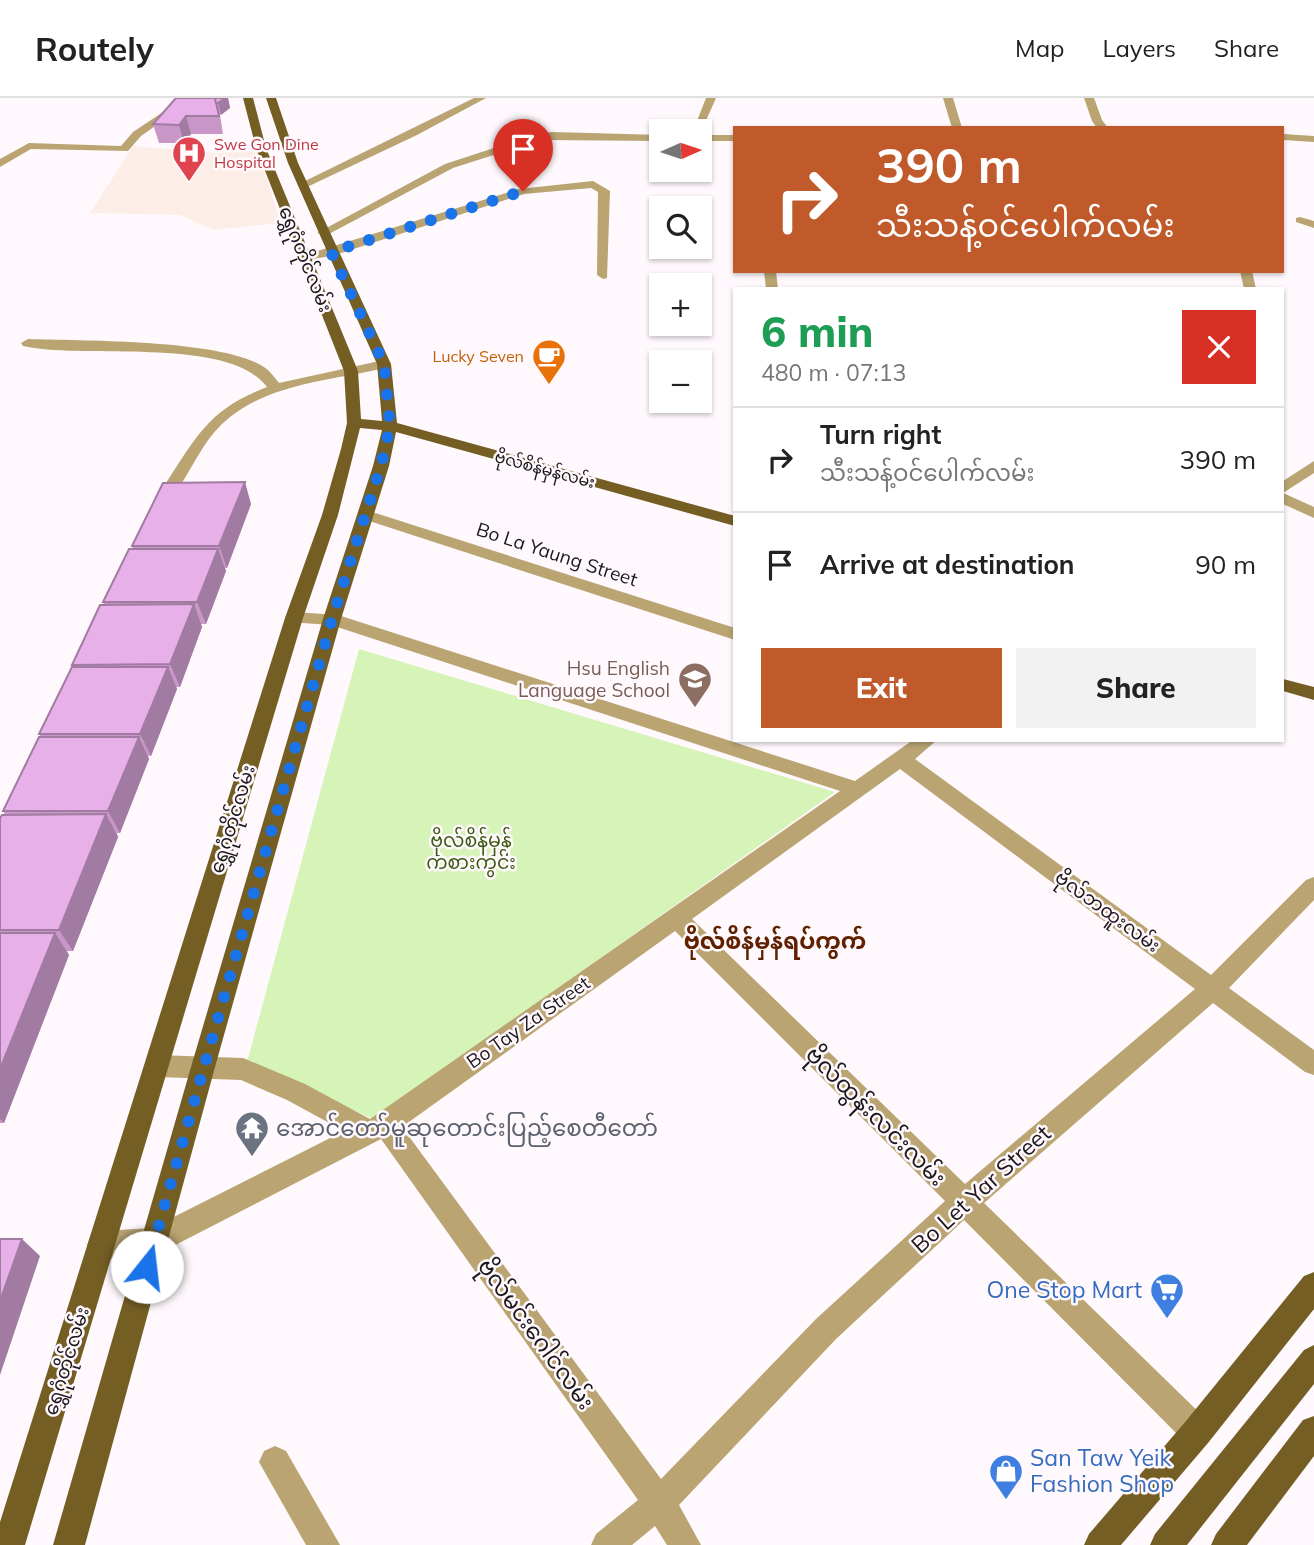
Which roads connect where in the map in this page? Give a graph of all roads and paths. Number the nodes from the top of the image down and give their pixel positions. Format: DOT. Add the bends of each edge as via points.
graph roads {
  1 [pos="190,98"];
  2 [pos="248,98"];
  3 [pos="271,98"];
  4 [pos="481,98"];
  5 [pos="710,98"];
  6 [pos="947,98"];
  7 [pos="1089,98"];
  8 [pos="702,119"];
  9 [pos="956,126"];
  10 [pos="1102,126"];
  11 [pos="1284,137"];
  12 [pos="649,138"];
  13 [pos="712,138"];
  14 [pos="733,138"];
  15 [pos="1314,139"];
  16 [pos="0,164"];
  17 [pos="303,185"];
  18 [pos="1300,220"];
  19 [pos="1314,225"];
  20 [pos="327,242"];
  21 [pos="300,247"];
  22 [pos="603,275"];
  23 [pos="27,343"];
  24 [pos="384,364"];
  25 [pos="351,371"];
  26 [pos="276,389"];
  27 [pos="354,423"];
  28 [pos="390,426"];
  29 [pos="1314,466"];
  30 [pos="174,483"];
  31 [pos="1284,487"];
  32 [pos="1284,498"];
  33 [pos="1314,513"];
  34 [pos="366,515"];
  35 [pos="733,520"];
  36 [pos="294,618"];
  37 [pos="332,619"];
  38 [pos="733,633"];
  39 [pos="1284,685"];
  40 [pos="1314,694"];
  41 [pos="924,742"];
  42 [pos="901,759"];
  43 [pos="856,789"];
  44 [pos="1314,886"];
  45 [pos="676,917"];
  46 [pos="1213,988"];
  47 [pos="1314,1064"];
  48 [pos="158,1066"];
  49 [pos="203,1066"];
  50 [pos="377,1128"];
  51 [pos="963,1203"];
  52 [pos="154,1242"];
  53 [pos="101,1245"];
  54 [pos="1314,1286"];
  55 [pos="1314,1360"];
  56 [pos="1314,1431"];
  57 [pos="1197,1432"];
  58 [pos="275,1462"];
  59 [pos="659,1503"];
  60 [pos="9,1545"];
  61 [pos="69,1545"];
  62 [pos="324,1545"];
  63 [pos="607,1545"];
  64 [pos="685,1545"];
  65 [pos="1100,1545"];
  66 [pos="1166,1545"];
  67 [pos="1227,1545"];
  1 -- 16 [label="street" via="122,149 29,146"];
  2 -- 21 [label="main road, ရွှေဂုံတိုင်လမ်း" via="260,146"];
  3 -- 17 [label="main road, ရွှေဂုံတိုင်လမ်း"];
  4 -- 17 [label="street"];
  5 -- 8 [label="street"];
  6 -- 9 [label="street"];
  7 -- 10 [label="street"];
  11 -- 15 [label="street"];
  12 -- 20 [label="street" via="538,137 449,166"];
  13 -- 14 [label="street"];
  17 -- 20 [label="main road, ရွှေဂုံတိုင်လမ်း"];
  18 -- 19 [label="street"];
  20 -- 21 [label="main road"];
  20 -- 21 [label="street"];
  20 -- 22 [label="street" via="523,191 599,185 604,191"];
  20 -- 24 [label="main road, ရွှေဂုံတိုင်လမ်း"];
  21 -- 25 [label="main road, ရွှေဂုံတိုင်လမ်း"];
  23 -- 26 [label="street" via="239,361 259,370"];
  24 -- 25 [label="street"];
  24 -- 28 [label="main road, ရွှေဂုံတိုင်လမ်း"];
  25 -- 26 [label="street"];
  25 -- 27 [label="main road, ရွှေဂုံတိုင်လမ်း"];
  26 -- 30 [label="street" via="244,401 217,421"];
  27 -- 28 [label="main road, ဗိုလ်စိန်မှန်လမ်း"];
  27 -- 36 [label="main road, ရွှေဂုံတိုင်လမ်း" via="330,515"];
  28 -- 34 [label="main road, ရွှေဂုံတိုင်လမ်း"];
  28 -- 35 [label="main road, ဗိုလ်စိန်မှန်လမ်း"];
  29 -- 31 [label="street"];
  32 -- 33 [label="street"];
  34 -- 37 [label="main road, ရွှေဂုံတိုင်လမ်း"];
  34 -- 38 [label="street, Bo La Yaung Street"];
  36 -- 37 [label="street"];
  36 -- 48 [label="main road, ရွှေဂုံတိုင်လမ်း"];
  37 -- 43 [label="street"];
  37 -- 49 [label="main road, ရွှေဂုံတိုင်လမ်း"];
  39 -- 40 [label="main road"];
  41 -- 42 [label="street, Bo Tay Za Street"];
  42 -- 43 [label="street, Bo Tay Za Street"];
  42 -- 46 [label="street, ဗိုလ်ဘထူးလမ်း"];
  43 -- 45 [label="street, Bo Tay Za Street"];
  44 -- 46 [label="street, Bo Let Yar Street"];
  45 -- 50 [label="street, Bo Tay Za Street"];
  45 -- 51 [label="street, ဗိုလ်ထွန်းလင်းလမ်း"];
  46 -- 47 [label="street, ဗိုလ်ဘထူးလမ်း"];
  46 -- 51 [label="street, Bo Let Yar Street"];
  48 -- 49 [label="street"];
  48 -- 53 [label="main road, ရွှေဂုံတိုင်လမ်း"];
  49 -- 50 [label="street" via="243,1069"];
  49 -- 52 [label="main road, ရွှေဂုံတိုင်လမ်း"];
  50 -- 52 [label="street, Bo Tay Za Street"];
  50 -- 59 [label="street, ဗိုလ်မင်းဂေါင်လမ်း"];
  51 -- 57 [label="street, ဗိုလ်ထွန်းလင်းလမ်း"];
  51 -- 59 [label="street, Bo Let Yar Street" via="826,1329"];
  52 -- 53 [label="street, Bo Tay Za Street"];
  52 -- 61 [label="main road, ရွှေဂုံတိုင်လမ်း"];
  53 -- 60 [label="main road, ရွှေဂုံတိုင်လမ်း"];
  54 -- 57 [label="main road"];
  55 -- 66 [label="main road"];
  56 -- 67 [label="main road"];
  57 -- 65 [label="main road"];
  58 -- 62 [label="street"];
  59 -- 63 [label="street, Bo Let Yar Street"];
  59 -- 64 [label="street, ဗိုလ်မင်းဂေါင်လမ်း"];
}
